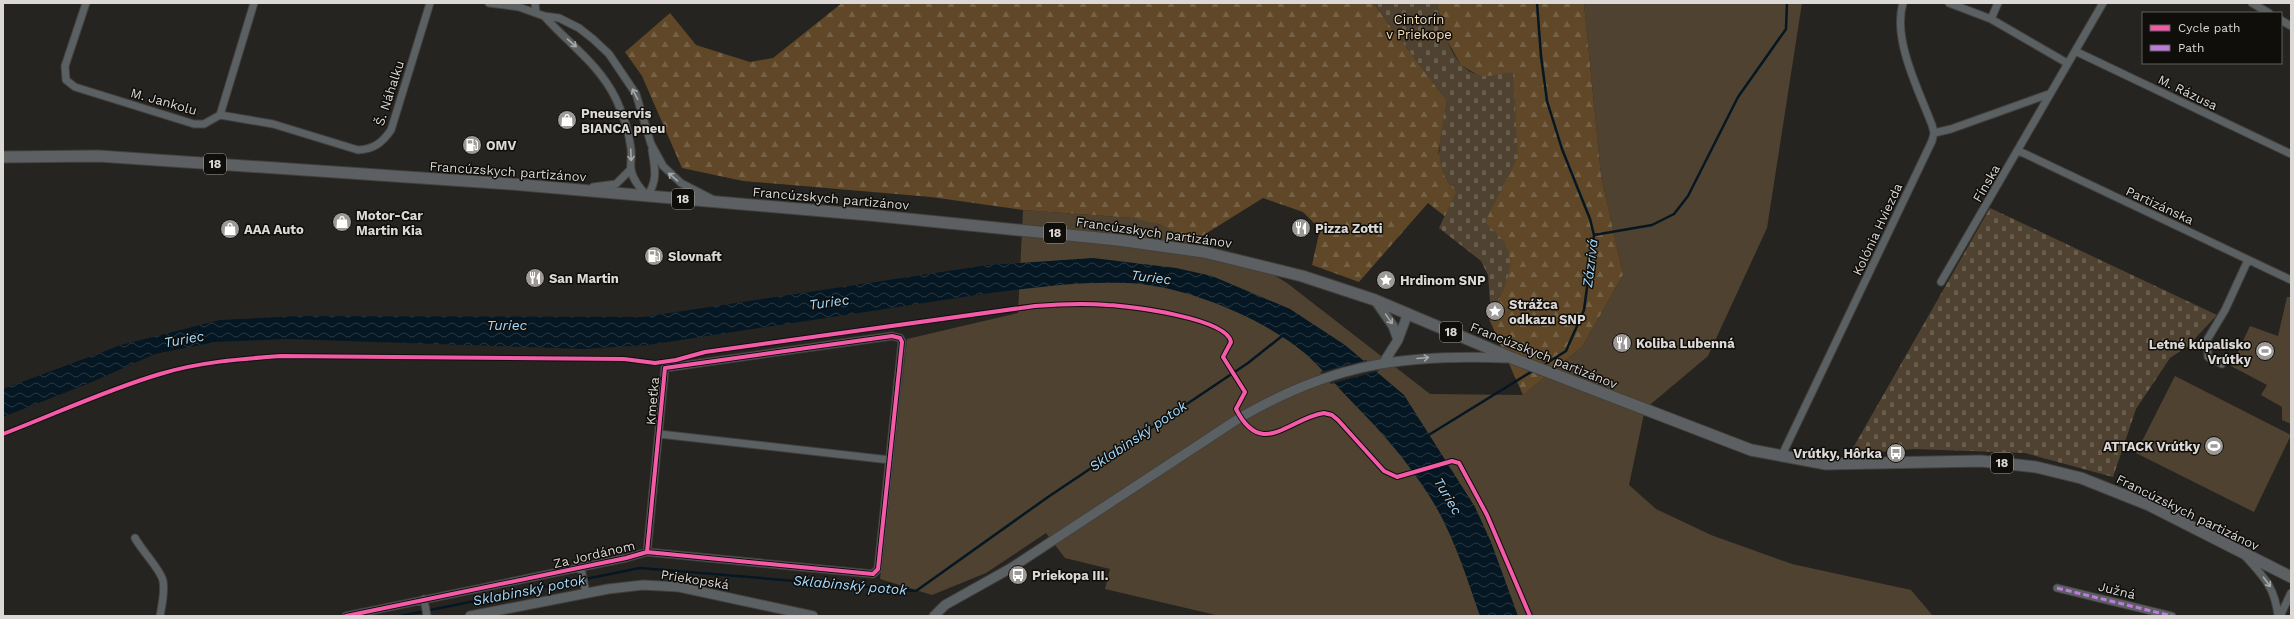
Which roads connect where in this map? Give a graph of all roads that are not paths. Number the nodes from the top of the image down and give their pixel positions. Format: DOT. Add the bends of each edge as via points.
graph roads {
  1 [pos="86,3"];
  2 [pos="254,3"];
  3 [pos="430,3"];
  4 [pos="489,3"];
  5 [pos="535,3"];
  6 [pos="1903,3"];
  7 [pos="1949,3"];
  8 [pos="1998,3"];
  9 [pos="2103,3"];
  10 [pos="2252,3"];
  11 [pos="2267,12"];
  12 [pos="536,13"];
  13 [pos="544,16"];
  14 [pos="1991,19"];
  15 [pos="2282,21"];
  16 [pos="2291,26"];
  17 [pos="2075,51"];
  18 [pos="2067,63"];
  19 [pos="2049,94"];
  20 [pos="220,115"];
  21 [pos="1934,133"];
  22 [pos="651,144"];
  23 [pos="2019,151"];
  24 [pos="2291,154"];
  25 [pos="3,158"];
  26 [pos="631,169"];
  27 [pos="575,190"];
  28 [pos="646,196"];
  29 [pos="719,203"];
  30 [pos="2248,260"];
  31 [pos="2291,280"];
  32 [pos="1941,282"];
  33 [pos="1375,300"];
  34 [pos="1408,313"];
  35 [pos="1398,340"];
  36 [pos="1512,358"];
  37 [pos="1380,363"];
  38 [pos="2222,364"];
  39 [pos="659,434"];
  40 [pos="1782,457"];
  41 [pos="890,460"];
  42 [pos="135,538"];
  43 [pos="647,552"];
  44 [pos="2243,554"];
  45 [pos="581,568"];
  46 [pos="2291,577"];
  47 [pos="2057,588"];
  48 [pos="585,589"];
  49 [pos="2291,593"];
  50 [pos="424,599"];
  51 [pos="797,614"];
  52 [pos="160,616"];
  53 [pos="346,616"];
  54 [pos="426,616"];
  55 [pos="470,616"];
  56 [pos="813,616"];
  57 [pos="934,616"];
  58 [pos="2172,616"];
  59 [pos="2279,616"];
  1 -- 20 [label="street, M. Jankolu" via="65,66 66,80 75,87 194,124 204,124"];
  2 -- 20 [label="street"];
  3 -- 20 [label="street, Š. Náhalku" via="391,130 371,149 358,150 273,124"];
  4 -- 12 [label="street" via="519,7"];
  5 -- 12 [label="street"];
  6 -- 21 [label="street" via="1901,33"];
  7 -- 14 [label="street"];
  8 -- 14 [label="street"];
  9 -- 17 [label="street, Fínska"];
  10 -- 11 [label="street"];
  12 -- 13 [label="street"];
  22 -- 13 [label="street, one-way" via="636,94 609,54 579,28 559,18"];
  13 -- 26 [label="street, one-way" via="590,61 610,88 621,112 632,150"];
  14 -- 18 [label="street"];
  15 -- 16 [label="street"];
  17 -- 18 [label="street, Fínska"];
  17 -- 24 [label="street, M. Rázusa"];
  18 -- 19 [label="street, Fínska"];
  19 -- 21 [label="street"];
  19 -- 23 [label="street, Fínska"];
  21 -- 40 [label="street, Kolónia Hviezda"];
  22 -- 28 [label="street" via="656,174 654,187"];
  29 -- 22 [label="street, one-way" via="669,174"];
  23 -- 30 [label="street, Partizánska"];
  23 -- 32 [label="street, Fínska"];
  25 -- 27 [label="main road, Francúzskych partizánov / 18" via="98,156"];
  26 -- 27 [label="street" via="616,184"];
  26 -- 28 [label="street" via="636,183"];
  27 -- 28 [label="main road, Francúzskych partizánov / 18"];
  28 -- 29 [label="main road, Francúzskych partizánov / 18"];
  29 -- 33 [label="main road, Francúzskych partizánov / 18" via="869,215 1189,249 1232,257"];
  30 -- 31 [label="street, Partizánska"];
  30 -- 38 [label="street" via="2225,310 2207,340 2208,357"];
  33 -- 34 [label="main road, Francúzskych partizánov / 18"];
  33 -- 35 [label="street, one-way" via="1393,326"];
  34 -- 35 [label="street"];
  34 -- 36 [label="main road, Francúzskych partizánov / 18"];
  35 -- 37 [label="street"];
  37 -- 36 [label="street, one-way" via="1440,356"];
  36 -- 40 [label="main road, Francúzskych partizánov / 18" via="1715,437"];
  37 -- 57 [label="street" via="1319,379 1275,397 1011,568 945,605"];
  39 -- 41 [label="street, Kmeťka"];
  39 -- 41 [label="street, Kmeťka" via="665,368 892,336 900,338 902,342"];
  39 -- 43 [label="street, Kmeťka"];
  40 -- 44 [label="main road, Francúzskych partizánov / 18" via="1806,462 1847,465 1981,461 2053,471 2128,495"];
  41 -- 43 [label="street, Za Jordánom" via="878,569 873,574"];
  42 -- 52 [label="street" via="162,577"];
  43 -- 45 [label="street, Za Jordánom"];
  44 -- 46 [label="main road, Francúzskych partizánov / 18"];
  44 -- 59 [label="street, one-way" via="2269,584"];
  45 -- 48 [label="street"];
  45 -- 50 [label="street, Za Jordánom"];
  47 -- 58 [label="street, Južná"];
  48 -- 51 [label="street, Priekopská" via="643,585 679,587"];
  48 -- 55 [label="street, Priekopská"];
  49 -- 59 [label="street"];
  50 -- 53 [label="street, Za Jordánom"];
  50 -- 54 [label="street"];
  51 -- 56 [label="street, Priekopská"];
}
